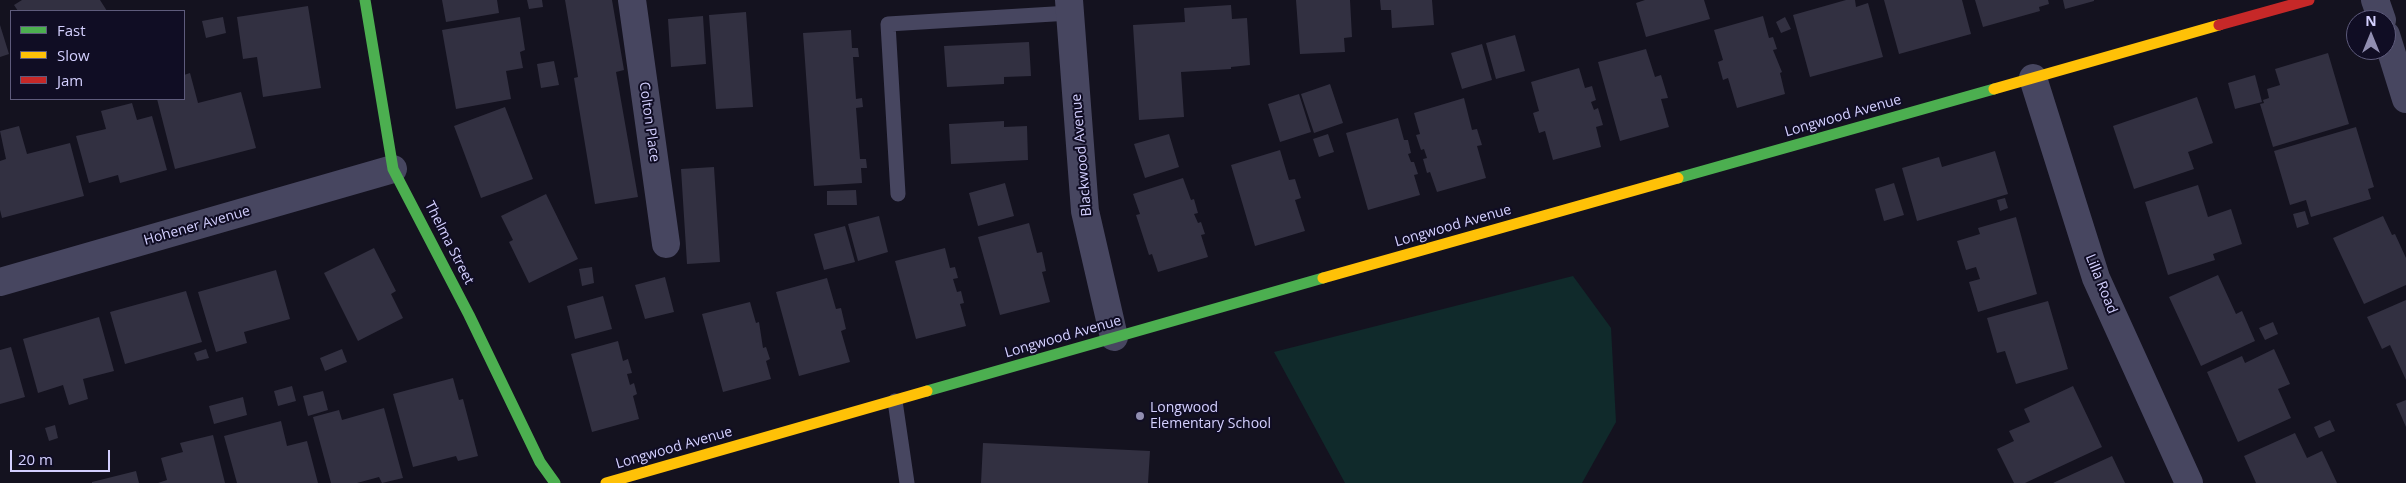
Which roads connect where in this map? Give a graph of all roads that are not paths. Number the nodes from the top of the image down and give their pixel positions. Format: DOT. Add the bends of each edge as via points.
graph roads {
  1 [pos="365,0"];
  2 [pos="632,0"];
  3 [pos="2308,0"];
  4 [pos="1069,6"];
  5 [pos="2394,60"];
  6 [pos="2033,78"];
  7 [pos="2406,99"];
  8 [pos="393,169"];
  9 [pos="898,194"];
  10 [pos="666,244"];
  11 [pos="0,282"];
  12 [pos="1114,337"];
  13 [pos="895,401"];
  14 [pos="555,483"];
  15 [pos="606,483"];
  16 [pos="907,483"];
  17 [pos="2189,483"];
  1 -- 8 [label="street, Thelma Street"];
  2 -- 10 [label="street, Colton Place"];
  3 -- 6 [label="street, Longwood Avenue"];
  4 -- 9 [label="lane" via="888,24"];
  4 -- 12 [label="street, Blackwood Avenue" via="1085,211"];
  5 -- 7 [label="street"];
  6 -- 12 [label="street, Longwood Avenue"];
  6 -- 17 [label="street, Lilla Road" via="2096,278"];
  8 -- 11 [label="street, Hohener Avenue"];
  8 -- 14 [label="street, Thelma Street" via="540,462"];
  12 -- 13 [label="street, Longwood Avenue"];
  13 -- 15 [label="street, Longwood Avenue"];
  13 -- 16 [label="lane"];
}
